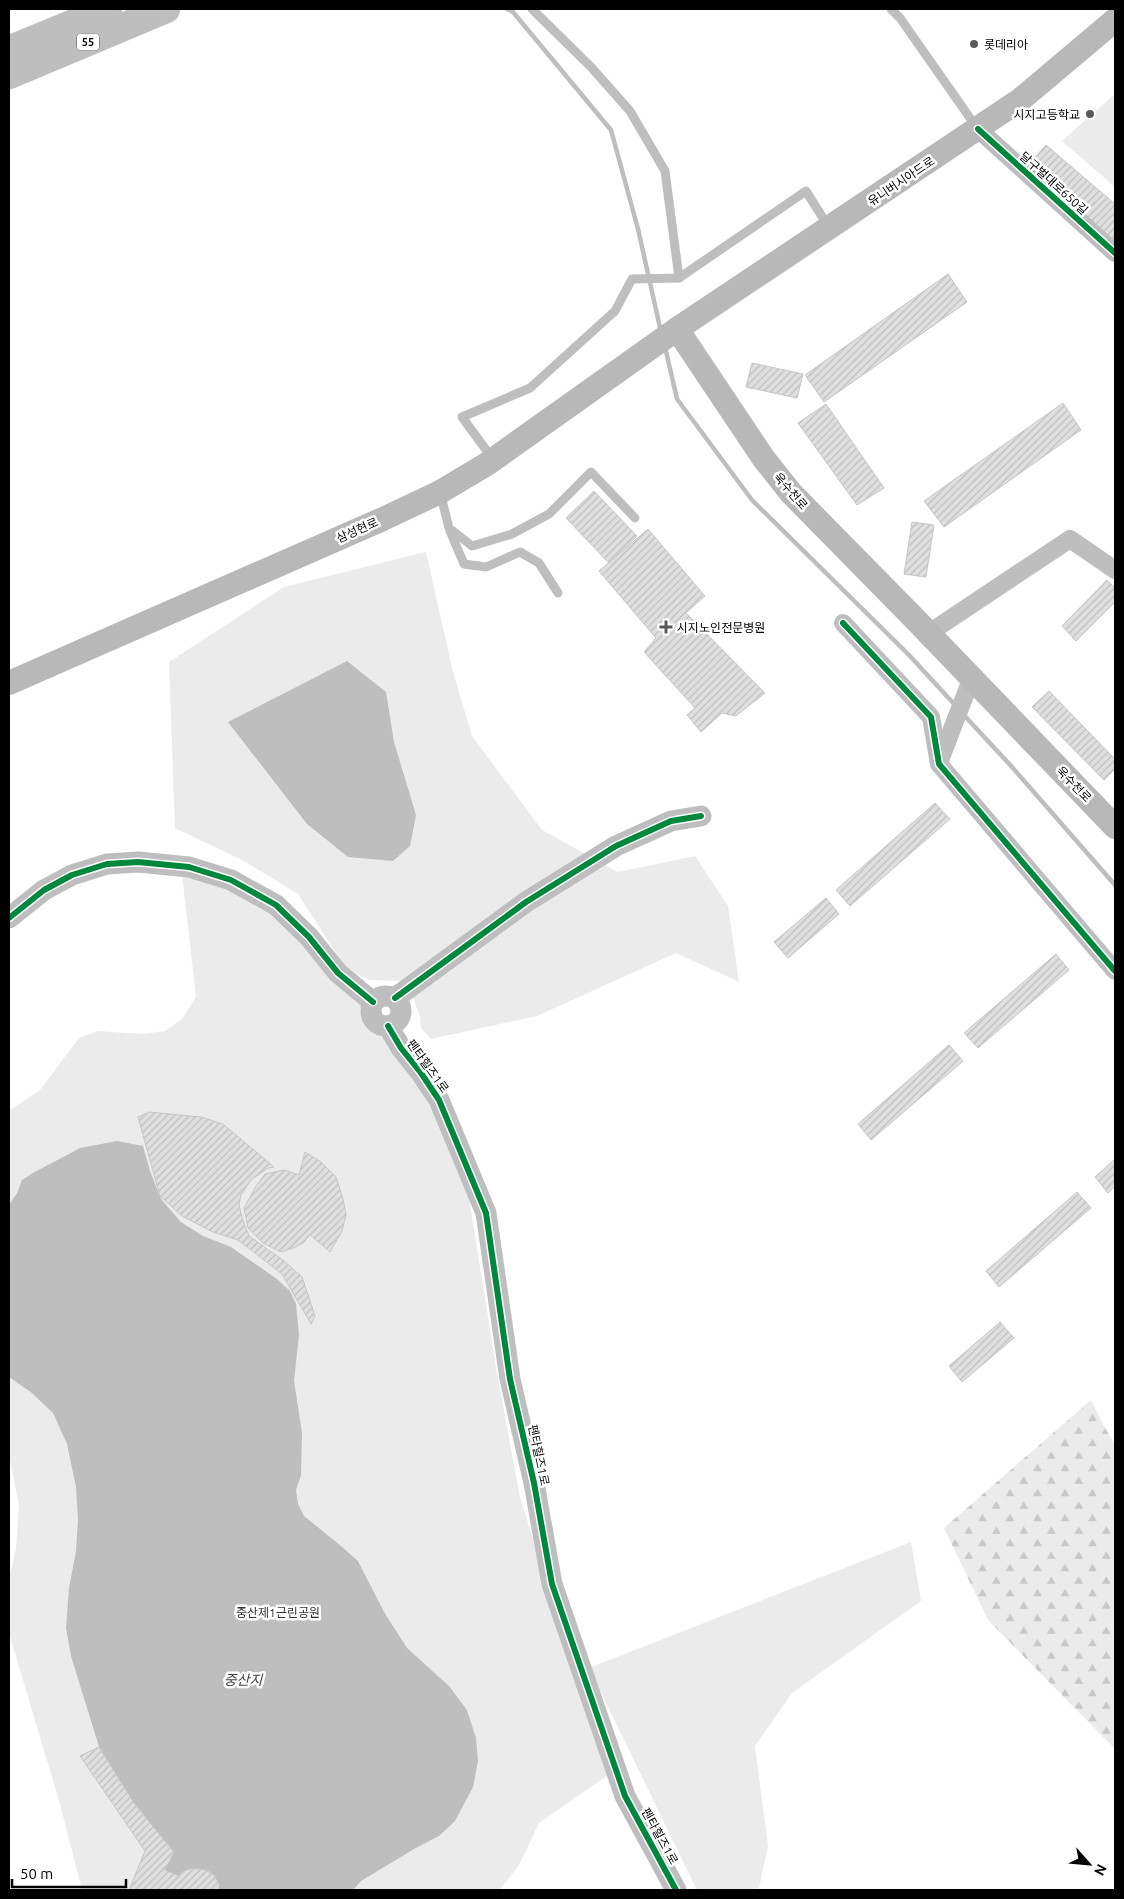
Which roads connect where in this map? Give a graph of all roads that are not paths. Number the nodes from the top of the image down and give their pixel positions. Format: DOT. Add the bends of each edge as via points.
graph roads {
  1 [pos="108,9"];
  2 [pos="166,9"];
  3 [pos="532,9"];
  4 [pos="891,9"];
  5 [pos="1115,20"];
  6 [pos="9,50"];
  7 [pos="9,75"];
  8 [pos="978,129"];
  9 [pos="830,228"];
  10 [pos="1115,252"];
  11 [pos="679,278"];
  12 [pos="678,329"];
  13 [pos="493,460"];
  14 [pos="440,492"];
  15 [pos="635,518"];
  16 [pos="449,528"];
  17 [pos="1115,570"];
  18 [pos="558,593"];
  19 [pos="843,623"];
  20 [pos="929,633"];
  21 [pos="972,678"];
  22 [pos="9,683"];
  23 [pos="938,764"];
  24 [pos="701,816"];
  25 [pos="1115,827"];
  26 [pos="9,918"];
  27 [pos="1115,971"];
  28 [pos="395,998"];
  29 [pos="373,1002"];
  30 [pos="388,1026"];
  31 [pos="676,1890"];
  1 -- 6 [label="highway, 55"];
  2 -- 7 [label="highway, 55"];
  3 -- 11 [label="lane" via="630,111 665,171"];
  4 -- 8 [label="lane"];
  5 -- 8 [label="main road, 유니버시아드로" via="1020,100"];
  8 -- 9 [label="main road, 유니버시아드로"];
  8 -- 10 [label="street, 달구벌대로650길"];
  9 -- 11 [label="lane" via="806,192"];
  9 -- 12 [label="main road, 유니버시아드로"];
  11 -- 13 [label="lane" via="632,279 616,311 530,388 462,418"];
  12 -- 13 [label="main road, 삼성현로"];
  12 -- 20 [label="main road, 욱수천로" via="764,459 791,493"];
  13 -- 14 [label="main road, 삼성현로"];
  14 -- 16 [label="lane"];
  14 -- 22 [label="main road, 삼성현로"];
  15 -- 16 [label="lane" via="591,472 549,514 512,534 472,546"];
  16 -- 18 [label="lane" via="464,564 486,567 520,552 539,563"];
  17 -- 20 [label="street" via="1070,539"];
  19 -- 23 [label="street" via="931,717"];
  20 -- 21 [label="main road, 욱수천로"];
  21 -- 23 [label="street"];
  21 -- 25 [label="main road, 욱수천로"];
  23 -- 27 [label="street"];
  24 -- 28 [label="street" via="671,821 616,846 526,902"];
  26 -- 29 [label="street" via="44,890 72,875 107,864 138,862 189,866 232,880 276,905 309,937 338,973"];
  28 -- 29 [label="street" via="385,995"];
  28 -- 30 [label="street" via="401,1012 397,1021"];
  29 -- 30 [label="street" via="370,1012 374,1021"];
  30 -- 31 [label="street, 펜타힐즈1로" via="400,1048 439,1100 486,1213 510,1379 534,1483 552,1584 625,1796"];
}
